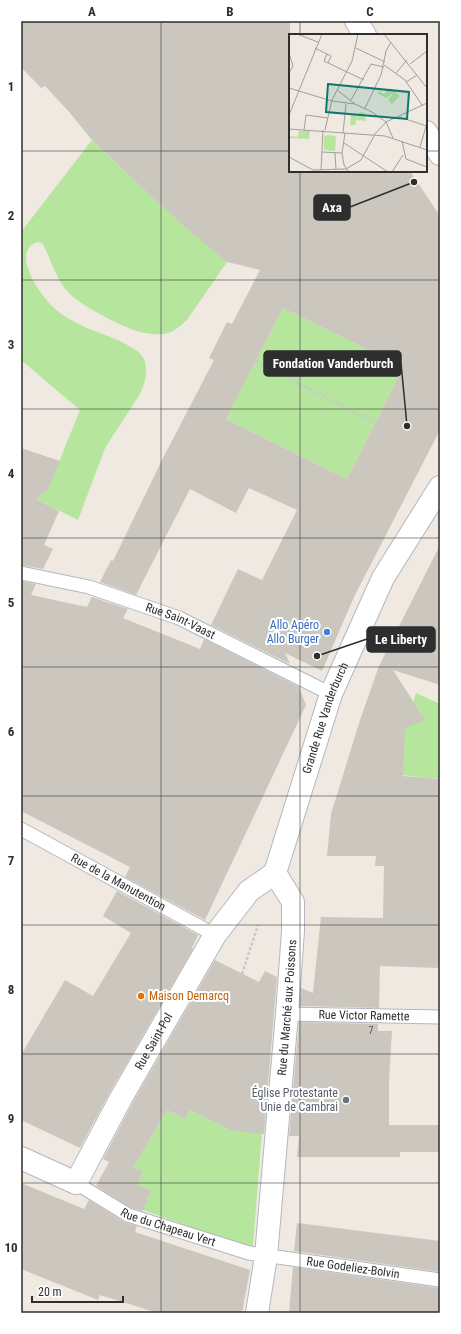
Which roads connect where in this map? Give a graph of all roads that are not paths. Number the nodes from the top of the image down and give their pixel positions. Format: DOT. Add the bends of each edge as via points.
graph roads {
  1 [pos="356,21"];
  2 [pos="364,34"];
  3 [pos="431,130"];
  4 [pos="440,154"];
  5 [pos="440,487"];
  6 [pos="21,573"];
  7 [pos="331,694"];
  8 [pos="21,829"];
  9 [pos="275,873"];
  10 [pos="215,935"];
  11 [pos="287,1014"];
  12 [pos="440,1018"];
  13 [pos="21,1158"];
  14 [pos="76,1183"];
  15 [pos="266,1256"];
  16 [pos="440,1280"];
  17 [pos="256,1313"];
  1 -- 2 [label="street"];
  3 -- 4 [label="street"];
  5 -- 7 [label="street, Grande Rue Vanderburch" via="382,578"];
  6 -- 7 [label="lane, Rue Saint-Vaast" via="90,587 178,618"];
  7 -- 9 [label="street, Grande Rue Vanderburch"];
  8 -- 10 [label="lane, Rue de la Manutention"];
  9 -- 10 [label="street, Rue Saint-Pol" via="248,891"];
  9 -- 11 [label="street, Rue du Marché aux Poissons" via="293,902"];
  10 -- 14 [label="street, Rue Saint-Pol" via="121,1098"];
  11 -- 12 [label="lane, Rue Victor Ramette"];
  11 -- 15 [label="street, Rue du Marché aux Poissons"];
  13 -- 14 [label="street"];
  14 -- 15 [label="lane, Rue du Chapeau Vert" via="128,1215 242,1251"];
  15 -- 16 [label="lane, Rue Godeliez-Bolvin"];
  15 -- 17 [label="street, Rue du Marché aux Poissons"];
}
